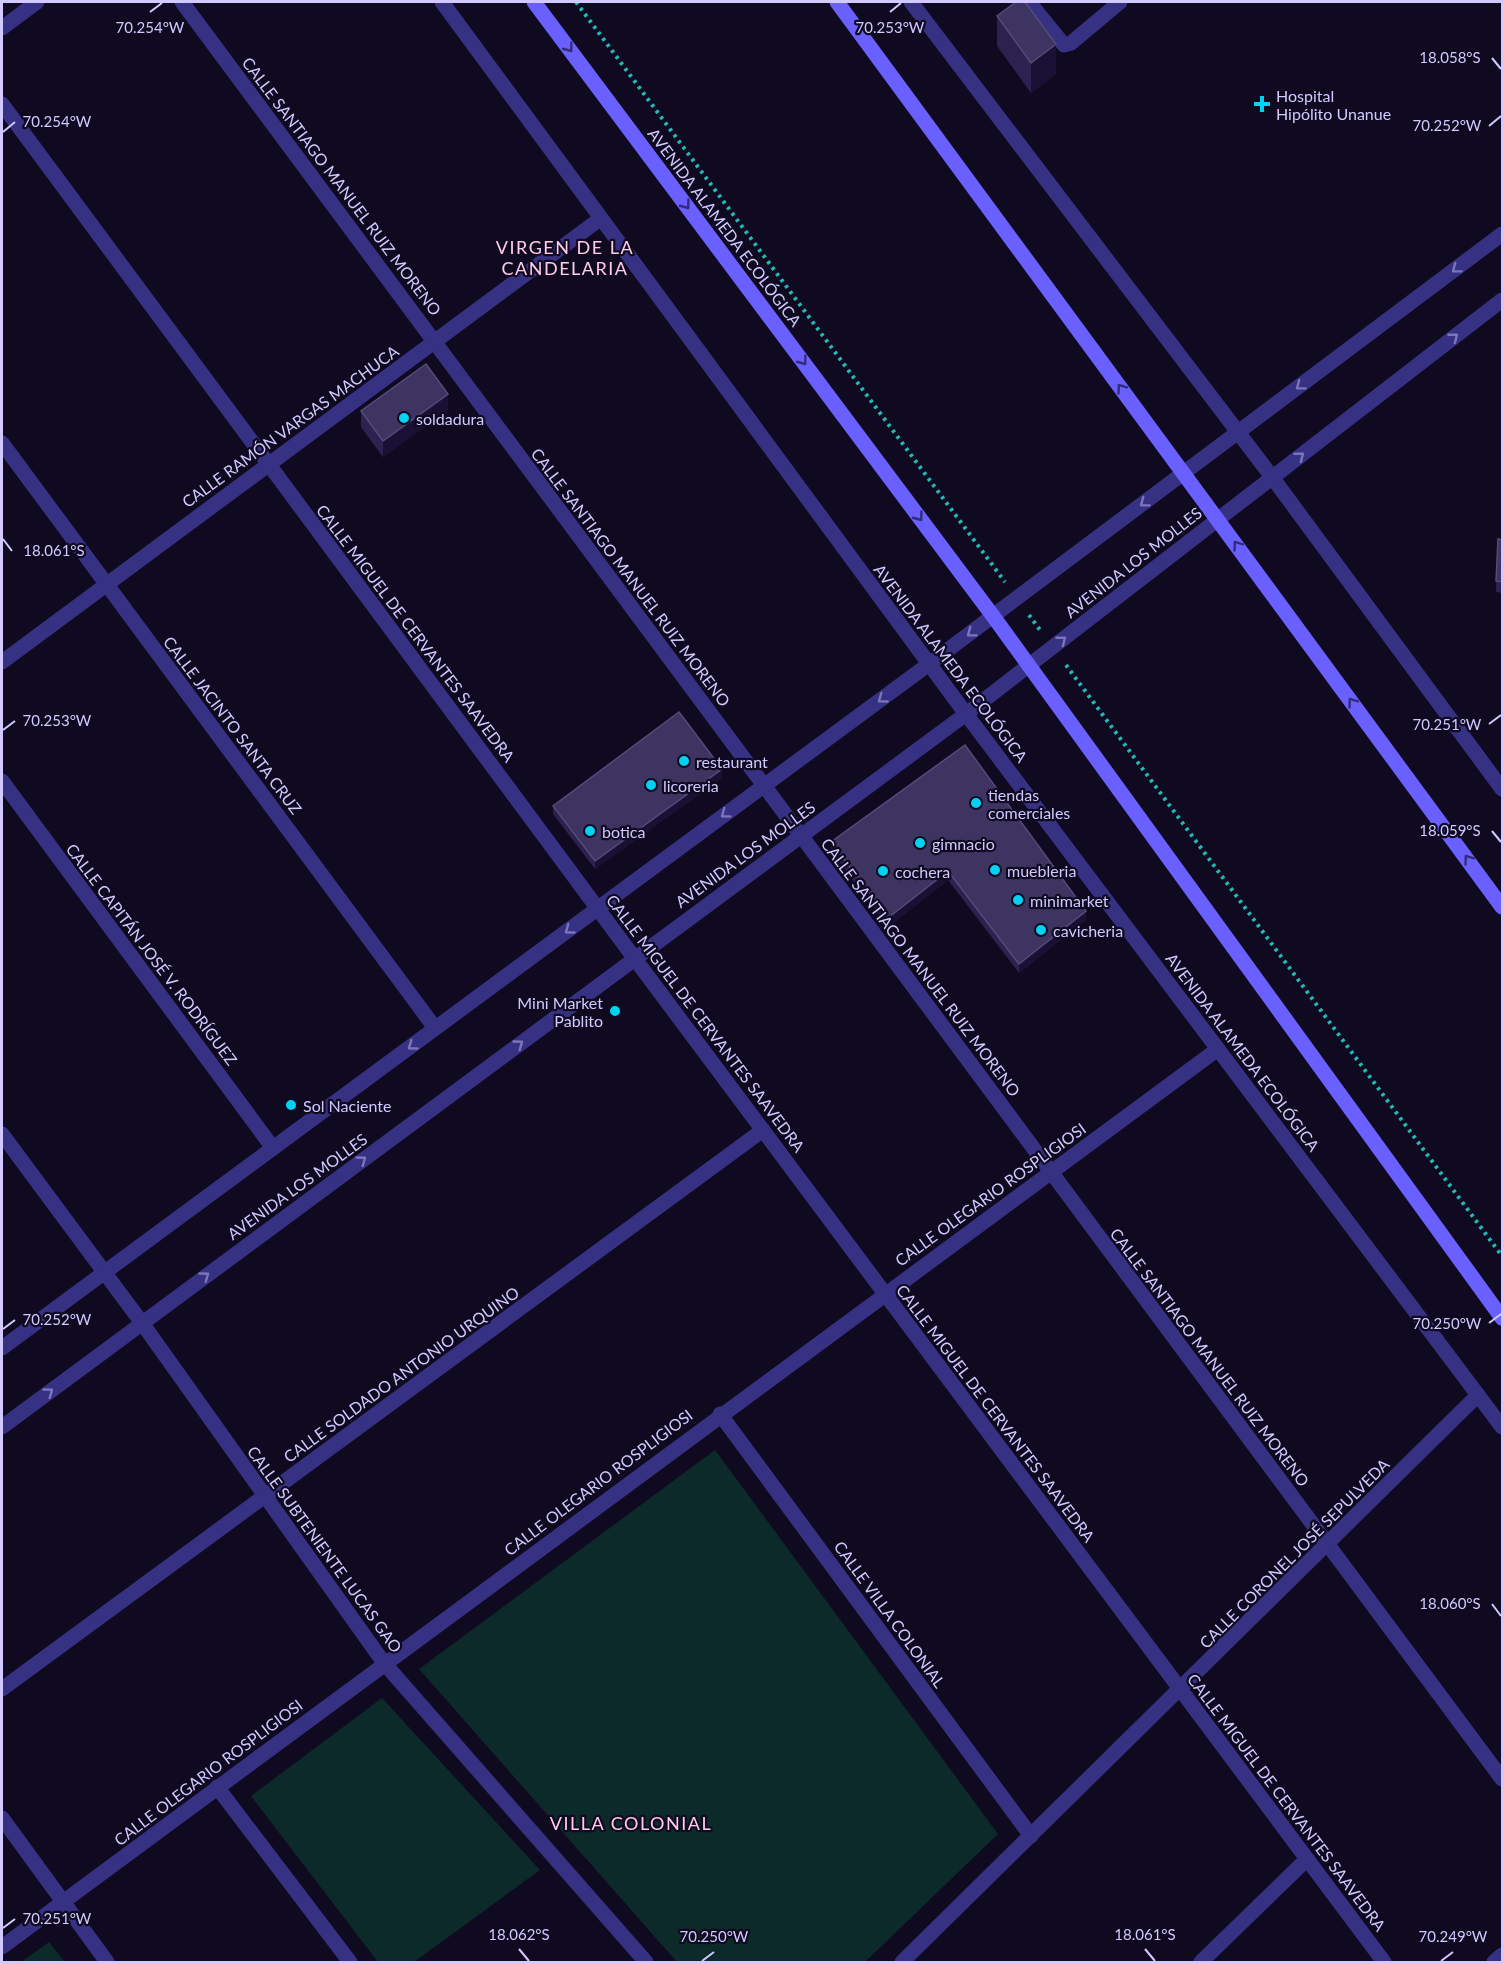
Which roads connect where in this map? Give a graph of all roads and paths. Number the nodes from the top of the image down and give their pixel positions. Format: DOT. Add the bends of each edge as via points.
graph roads {
  1 [pos="37,2"];
  2 [pos="182,2"];
  3 [pos="442,2"];
  4 [pos="534,2"];
  5 [pos="837,2"];
  6 [pos="911,2"];
  7 [pos="1029,2"];
  8 [pos="1120,2"];
  9 [pos="2,28"];
  10 [pos="2,104"];
  11 [pos="600,219"];
  12 [pos="1503,234"];
  13 [pos="1503,300"];
  14 [pos="434,342"];
  15 [pos="1237,433"];
  16 [pos="2,443"];
  17 [pos="268,464"];
  18 [pos="1184,473"];
  19 [pos="1272,477"];
  20 [pos="1218,519"];
  21 [pos="106,584"];
  22 [pos="993,616"];
  23 [pos="2,662"];
  24 [pos="930,664"];
  25 [pos="1028,666"];
  26 [pos="966,714"];
  27 [pos="2,781"];
  28 [pos="764,786"];
  29 [pos="1503,789"];
  30 [pos="801,836"];
  31 [pos="1503,907"];
  32 [pos="598,909"];
  33 [pos="634,958"];
  34 [pos="435,1028"];
  35 [pos="1218,1049"];
  36 [pos="763,1130"];
  37 [pos="2,1134"];
  38 [pos="273,1148"];
  39 [pos="1051,1172"];
  40 [pos="104,1273"];
  41 [pos="884,1293"];
  42 [pos="1503,1318"];
  43 [pos="142,1323"];
  44 [pos="2,1348"];
  45 [pos="1478,1395"];
  46 [pos="720,1414"];
  47 [pos="2,1427"];
  48 [pos="1503,1427"];
  49 [pos="264,1497"];
  50 [pos="1328,1545"];
  51 [pos="384,1663"];
  52 [pos="2,1689"];
  53 [pos="1181,1690"];
  54 [pos="1503,1779"];
  55 [pos="217,1787"];
  56 [pos="2,1818"];
  57 [pos="1030,1836"];
  58 [pos="1307,1859"];
  59 [pos="63,1902"];
  60 [pos="2,1947"];
  61 [pos="1503,1955"];
  62 [pos="107,1962"];
  63 [pos="350,1962"];
  64 [pos="646,1962"];
  65 [pos="902,1962"];
  66 [pos="1201,1962"];
  67 [pos="1384,1962"];
  68 [pos="1494,1962"];
  1 -- 9 [label="street"];
  2 -- 14 [label="street, CALLE SANTIAGO MANUEL RUIZ MORENO"];
  3 -- 11 [label="street, AVENIDA ALAMEDA ECOLÓGICA"];
  4 -- 22 [label="main road, AVENIDA ALAMEDA ECOLÓGICA, one-way"];
  18 -- 5 [label="main road, one-way"];
  6 -- 15 [label="street"];
  7 -- 8 [label="street" via="1064,45"];
  10 -- 17 [label="street, CALLE MIGUEL DE CERVANTES SAAVEDRA"];
  11 -- 14 [label="street, CALLE RAMÓN VARGAS MACHUCA"];
  11 -- 24 [label="street, AVENIDA ALAMEDA ECOLÓGICA"];
  12 -- 15 [label="street, one-way"];
  19 -- 13 [label="street, AVENIDA LOS MOLLES, one-way"];
  14 -- 17 [label="street, CALLE RAMÓN VARGAS MACHUCA"];
  14 -- 28 [label="street, CALLE SANTIAGO MANUEL RUIZ MORENO"];
  15 -- 18 [label="street"];
  15 -- 19 [label="street"];
  16 -- 21 [label="street, CALLE JACINTO SANTA CRUZ"];
  17 -- 21 [label="street, CALLE RAMÓN VARGAS MACHUCA"];
  17 -- 32 [label="street, CALLE MIGUEL DE CERVANTES SAAVEDRA"];
  18 -- 20 [label="main road"];
  18 -- 22 [label="street, one-way"];
  19 -- 20 [label="street, AVENIDA LOS MOLLES"];
  19 -- 29 [label="street"];
  25 -- 20 [label="street, AVENIDA LOS MOLLES, one-way"];
  31 -- 20 [label="main road, one-way"];
  21 -- 23 [label="street, CALLE RAMÓN VARGAS MACHUCA"];
  21 -- 34 [label="street, CALLE JACINTO SANTA CRUZ"];
  22 -- 24 [label="street, one-way"];
  22 -- 25 [label="main road, AVENIDA ALAMEDA ECOLÓGICA"];
  24 -- 26 [label="street, AVENIDA ALAMEDA ECOLÓGICA"];
  24 -- 28 [label="street, one-way"];
  25 -- 26 [label="street, AVENIDA LOS MOLLES"];
  25 -- 42 [label="main road, AVENIDA ALAMEDA ECOLÓGICA"];
  26 -- 30 [label="street, AVENIDA LOS MOLLES"];
  26 -- 35 [label="street, AVENIDA ALAMEDA ECOLÓGICA"];
  27 -- 38 [label="street, CALLE CAPITÁN JOSÉ V. RODRÍGUEZ"];
  28 -- 30 [label="street, CALLE SANTIAGO MANUEL RUIZ MORENO"];
  28 -- 32 [label="street, one-way"];
  30 -- 33 [label="street, AVENIDA LOS MOLLES"];
  30 -- 39 [label="street, CALLE SANTIAGO MANUEL RUIZ MORENO"];
  32 -- 33 [label="street, CALLE MIGUEL DE CERVANTES SAAVEDRA"];
  32 -- 34 [label="street, one-way"];
  33 -- 36 [label="street, CALLE MIGUEL DE CERVANTES SAAVEDRA"];
  43 -- 33 [label="street, AVENIDA LOS MOLLES, one-way"];
  34 -- 38 [label="street, one-way"];
  35 -- 39 [label="street, CALLE OLEGARIO ROSPLIGIOSI"];
  35 -- 45 [label="street, AVENIDA ALAMEDA ECOLÓGICA"];
  36 -- 41 [label="street, CALLE MIGUEL DE CERVANTES SAAVEDRA"];
  36 -- 49 [label="street, CALLE SOLDADO ANTONIO URQUINO"];
  37 -- 40 [label="street, CALLE SUBTENIENTE LUCAS GAO"];
  38 -- 40 [label="street"];
  39 -- 41 [label="street, CALLE OLEGARIO ROSPLIGIOSI"];
  39 -- 50 [label="street, CALLE SANTIAGO MANUEL RUIZ MORENO"];
  40 -- 43 [label="street, CALLE SUBTENIENTE LUCAS GAO"];
  40 -- 44 [label="street"];
  41 -- 46 [label="street, CALLE OLEGARIO ROSPLIGIOSI"];
  41 -- 53 [label="street, CALLE MIGUEL DE CERVANTES SAAVEDRA"];
  47 -- 43 [label="street, AVENIDA LOS MOLLES, one-way"];
  43 -- 49 [label="street, CALLE SUBTENIENTE LUCAS GAO"];
  45 -- 48 [label="street, AVENIDA ALAMEDA ECOLÓGICA"];
  45 -- 50 [label="street, CALLE CORONEL JOSÉ SEPULVEDA"];
  46 -- 51 [label="street, CALLE OLEGARIO ROSPLIGIOSI"];
  46 -- 57 [label="street, CALLE VILLA COLONIAL"];
  49 -- 51 [label="street, CALLE SUBTENIENTE LUCAS GAO"];
  49 -- 52 [label="street, CALLE SOLDADO ANTONIO URQUINO"];
  50 -- 53 [label="street, CALLE CORONEL JOSÉ SEPULVEDA"];
  50 -- 54 [label="street, CALLE SANTIAGO MANUEL RUIZ MORENO"];
  51 -- 55 [label="street, CALLE OLEGARIO ROSPLIGIOSI"];
  51 -- 64 [label="street, CALLE SUBTENIENTE LUCAS GAO"];
  53 -- 57 [label="street, CALLE CORONEL JOSÉ SEPULVEDA"];
  53 -- 58 [label="street, CALLE MIGUEL DE CERVANTES SAAVEDRA"];
  55 -- 59 [label="street, CALLE OLEGARIO ROSPLIGIOSI"];
  55 -- 63 [label="street"];
  56 -- 59 [label="street"];
  57 -- 65 [label="street, CALLE CORONEL JOSÉ SEPULVEDA"];
  58 -- 66 [label="street"];
  58 -- 67 [label="street, CALLE MIGUEL DE CERVANTES SAAVEDRA"];
  59 -- 60 [label="street, CALLE OLEGARIO ROSPLIGIOSI"];
  59 -- 62 [label="street"];
  61 -- 68 [label="street"];
}
